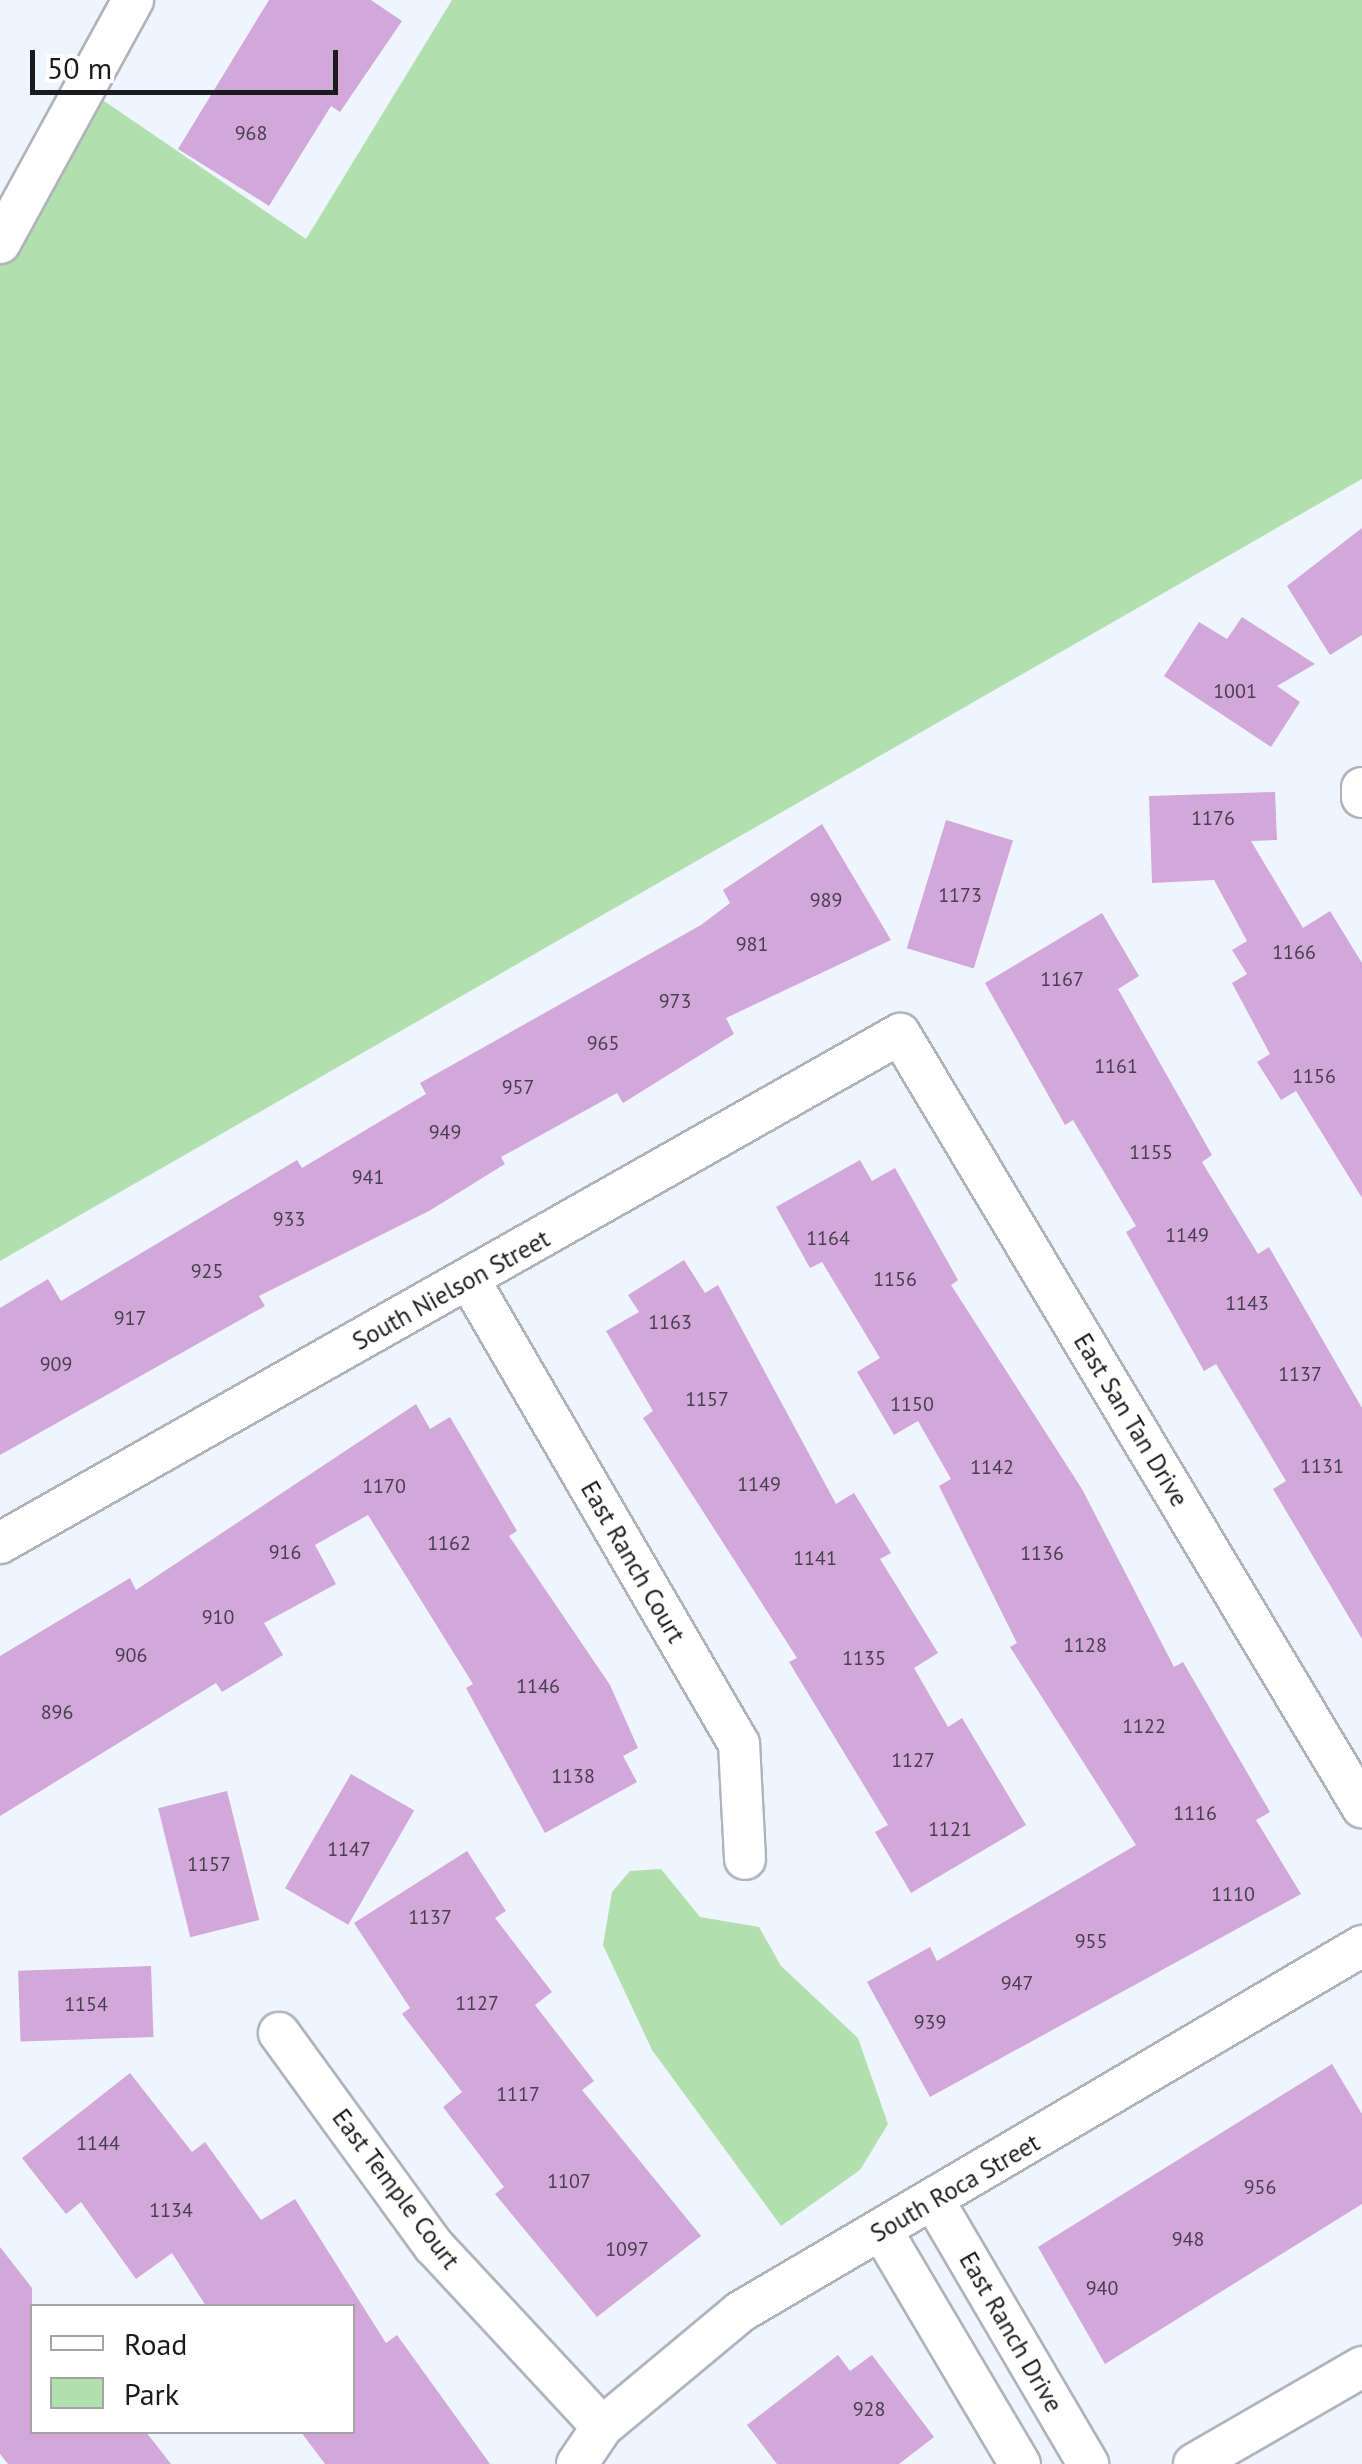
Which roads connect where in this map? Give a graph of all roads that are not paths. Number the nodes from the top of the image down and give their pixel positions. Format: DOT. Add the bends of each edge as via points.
graph roads {
  1 [pos="133,0"];
  2 [pos="0,243"];
  3 [pos="900,1034"];
  4 [pos="470,1281"];
  5 [pos="0,1544"];
  6 [pos="1362,1806"];
  7 [pos="745,1858"];
  8 [pos="1362,1946"];
  9 [pos="279,2034"];
  10 [pos="934,2201"];
  11 [pos="882,2231"];
  12 [pos="1362,2367"];
  13 [pos="602,2426"];
  14 [pos="577,2464"];
  15 [pos="1020,2464"];
  16 [pos="1088,2464"];
  17 [pos="1194,2464"];
  1 -- 2 [label="street"];
  3 -- 4 [label="street, South Nielson Street"];
  3 -- 6 [label="street, East San Tan Drive"];
  4 -- 5 [label="street, South Nielson Street"];
  4 -- 7 [label="street, East Ranch Court" via="739,1744"];
  8 -- 10 [label="street, South Roca Street"];
  9 -- 13 [label="street, East Temple Court" via="434,2246"];
  10 -- 11 [label="street, South Roca Street"];
  10 -- 16 [label="street, East Ranch Drive"];
  11 -- 13 [label="street, South Roca Street" via="740,2312"];
  11 -- 15 [label="street"];
  12 -- 17 [label="street"];
  13 -- 14 [label="street, South Roca Street"];
}
